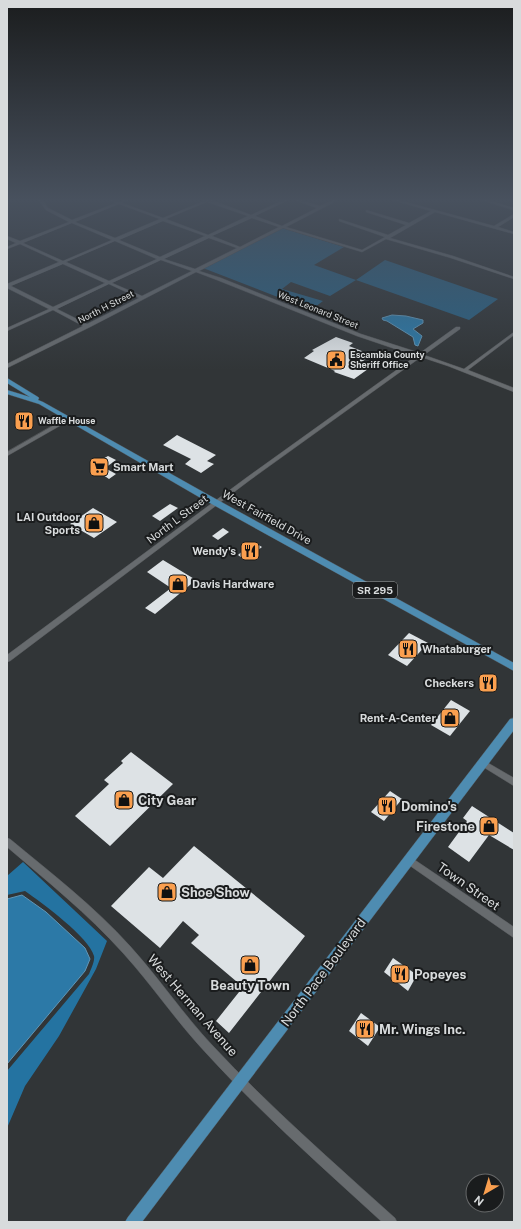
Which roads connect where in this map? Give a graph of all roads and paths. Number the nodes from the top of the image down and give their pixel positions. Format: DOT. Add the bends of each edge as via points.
graph roads {
  1 [pos="48,255"];
  2 [pos="78,255"];
  3 [pos="152,255"];
  4 [pos="169,255"];
  5 [pos="226,255"];
  6 [pos="446,255"];
  7 [pos="161,259"];
  8 [pos="63,262"];
  9 [pos="196,271"];
  10 [pos="514,278"];
  11 [pos="108,282"];
  12 [pos="7,286"];
  13 [pos="143,298"];
  14 [pos="52,309"];
  15 [pos="88,326"];
  16 [pos="458,328"];
  17 [pos="7,330"];
  18 [pos="514,333"];
  19 [pos="420,356"];
  20 [pos="7,366"];
  21 [pos="464,371"];
  22 [pos="7,380"];
  23 [pos="514,390"];
  24 [pos="8,392"];
  25 [pos="41,403"];
  26 [pos="66,418"];
  27 [pos="7,450"];
  28 [pos="7,454"];
  29 [pos="217,503"];
  30 [pos="7,659"];
  31 [pos="514,667"];
  32 [pos="514,722"];
  33 [pos="484,763"];
  34 [pos="514,782"];
  35 [pos="7,842"];
  36 [pos="409,860"];
  37 [pos="514,933"];
  38 [pos="241,1080"];
  39 [pos="133,1222"];
  40 [pos="391,1222"];
  1 -- 8 [label="street"];
  2 -- 8 [label="street"];
  3 -- 7 [label="street, West Leonard Street"];
  4 -- 7 [label="street"];
  5 -- 9 [label="street, North H Street"];
  6 -- 10 [label="street"];
  7 -- 9 [label="street, West Leonard Street"];
  7 -- 11 [label="street"];
  8 -- 11 [label="street"];
  8 -- 12 [label="street"];
  9 -- 13 [label="street, North H Street"];
  9 -- 19 [label="street, West Leonard Street" via="359,335"];
  11 -- 13 [label="street"];
  11 -- 14 [label="street"];
  12 -- 14 [label="street"];
  13 -- 15 [label="street, North H Street"];
  14 -- 15 [label="street"];
  14 -- 17 [label="street"];
  15 -- 20 [label="street, North H Street"];
  16 -- 19 [label="street"];
  18 -- 21 [label="street"];
  19 -- 21 [label="street, West Leonard Street"];
  19 -- 29 [label="street, North L Street"];
  21 -- 23 [label="street, West Leonard Street"];
  22 -- 25 [label="main road" via="32,394"];
  24 -- 25 [label="main road, West Fairfield Drive / SR 295"];
  25 -- 26 [label="main road, West Fairfield Drive / SR 295"];
  26 -- 27 [label="street"];
  26 -- 28 [label="street"];
  26 -- 29 [label="main road, West Fairfield Drive / SR 295"];
  29 -- 30 [label="street, North L Street"];
  29 -- 31 [label="main road, West Fairfield Drive / SR 295"];
  32 -- 33 [label="main road, North Pace Boulevard"];
  33 -- 34 [label="street"];
  33 -- 36 [label="main road, North Pace Boulevard"];
  35 -- 38 [label="street, West Herman Avenue" via="113,935 201,1041"];
  36 -- 37 [label="street, Town Street"];
  36 -- 38 [label="main road, North Pace Boulevard"];
  38 -- 39 [label="main road, North Pace Boulevard"];
  38 -- 40 [label="street, West Herman Avenue"];
}
